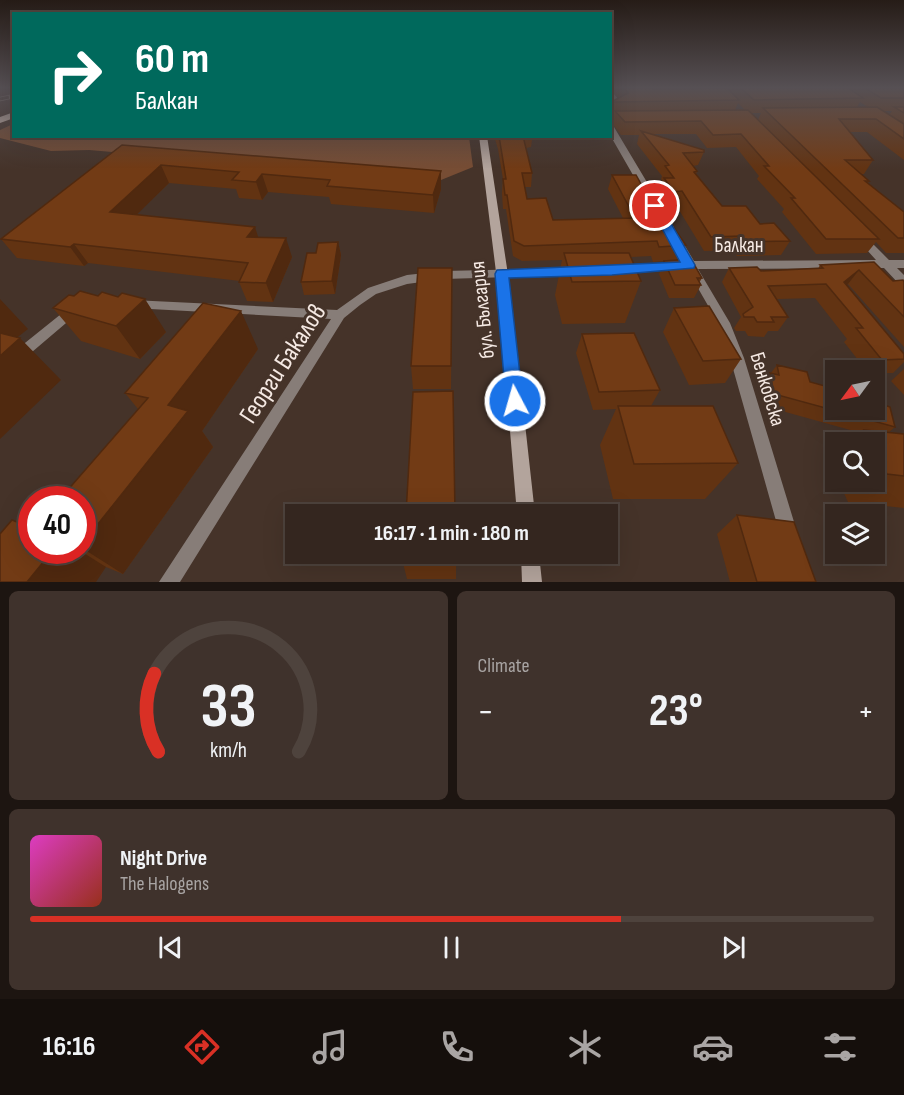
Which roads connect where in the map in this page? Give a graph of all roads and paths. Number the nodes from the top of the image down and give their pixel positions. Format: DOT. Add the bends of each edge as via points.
graph roads {
  1 [pos="612,130"];
  2 [pos="483,138"];
  3 [pos="852,229"];
  4 [pos="885,264"];
  5 [pos="904,264"];
  6 [pos="689,265"];
  7 [pos="612,271"];
  8 [pos="590,272"];
  9 [pos="502,274"];
  10 [pos="904,282"];
  11 [pos="86,301"];
  12 [pos="120,303"];
  13 [pos="340,315"];
  14 [pos="0,371"];
  15 [pos="525,504"];
  16 [pos="793,548"];
  17 [pos="531,564"];
  18 [pos="169,582"];
  19 [pos="532,582"];
  1 -- 6 [label="street, Бенковска"];
  2 -- 9 [label="street, бул. България"];
  3 -- 4 [label="street"];
  4 -- 5 [label="street, Балкан"];
  4 -- 6 [label="street, Балкан"];
  4 -- 10 [label="street"];
  6 -- 7 [label="street, Балкан"];
  6 -- 16 [label="street, Бенковска" via="724,323 737,358"];
  8 -- 9 [label="street"];
  9 -- 13 [label="street, Георги Бакалов" via="438,275 394,282 355,300"];
  9 -- 15 [label="street, бул. България"];
  11 -- 14 [label="street"];
  12 -- 13 [label="street"];
  13 -- 18 [label="street, Георги Бакалов"];
  17 -- 19 [label="street"];
}
